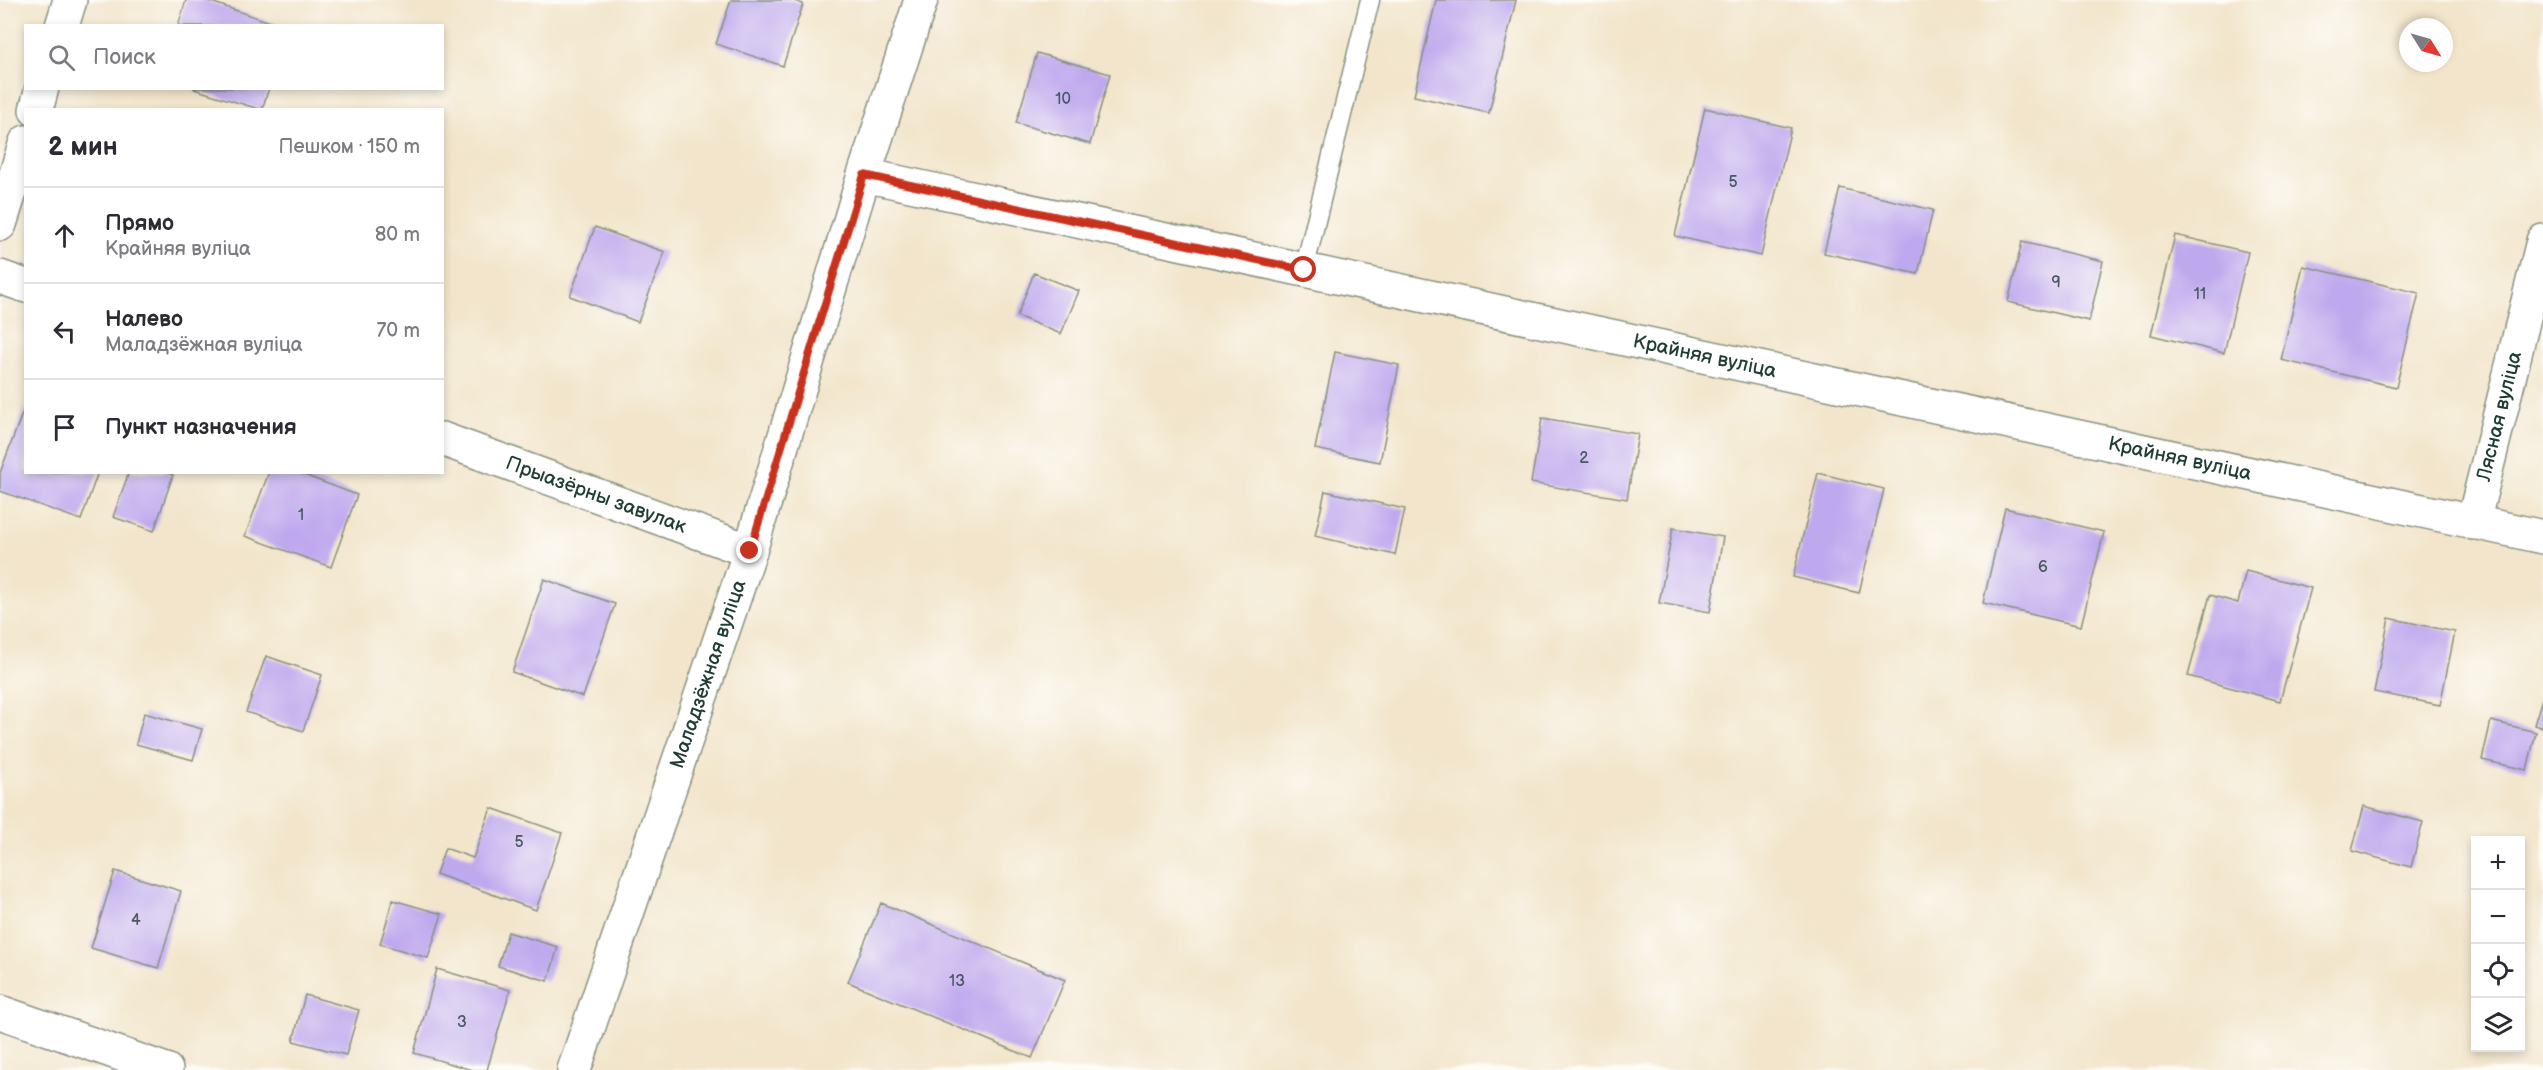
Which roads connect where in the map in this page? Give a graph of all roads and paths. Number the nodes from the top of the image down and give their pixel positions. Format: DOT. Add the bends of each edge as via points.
graph roads {
  1 [pos="70,0"];
  2 [pos="921,0"];
  3 [pos="1370,0"];
  4 [pos="63,24"];
  5 [pos="41,90"];
  6 [pos="37,108"];
  7 [pos="24,148"];
  8 [pos="864,175"];
  9 [pos="0,224"];
  10 [pos="2543,241"];
  11 [pos="1304,270"];
  12 [pos="0,277"];
  13 [pos="24,285"];
  14 [pos="444,440"];
  15 [pos="2473,523"];
  16 [pos="2543,537"];
  17 [pos="750,551"];
  18 [pos="0,1012"];
  19 [pos="166,1070"];
  20 [pos="574,1070"];
  1 -- 4 [label="street"];
  2 -- 8 [label="street, Маладзёжная вуліца"];
  3 -- 11 [label="lane"];
  5 -- 6 [label="street"];
  7 -- 9 [label="street"];
  8 -- 11 [label="street, Крайняя вуліца"];
  8 -- 17 [label="street, Маладзёжная вуліца"];
  10 -- 15 [label="street, Лясная вуліца"];
  11 -- 15 [label="street, Крайняя вуліца"];
  12 -- 13 [label="street"];
  14 -- 17 [label="street, Прыазёрны завулак"];
  15 -- 16 [label="street, Крайняя вуліца"];
  17 -- 20 [label="street, Маладзёжная вуліца"];
  18 -- 19 [label="street"];
}
